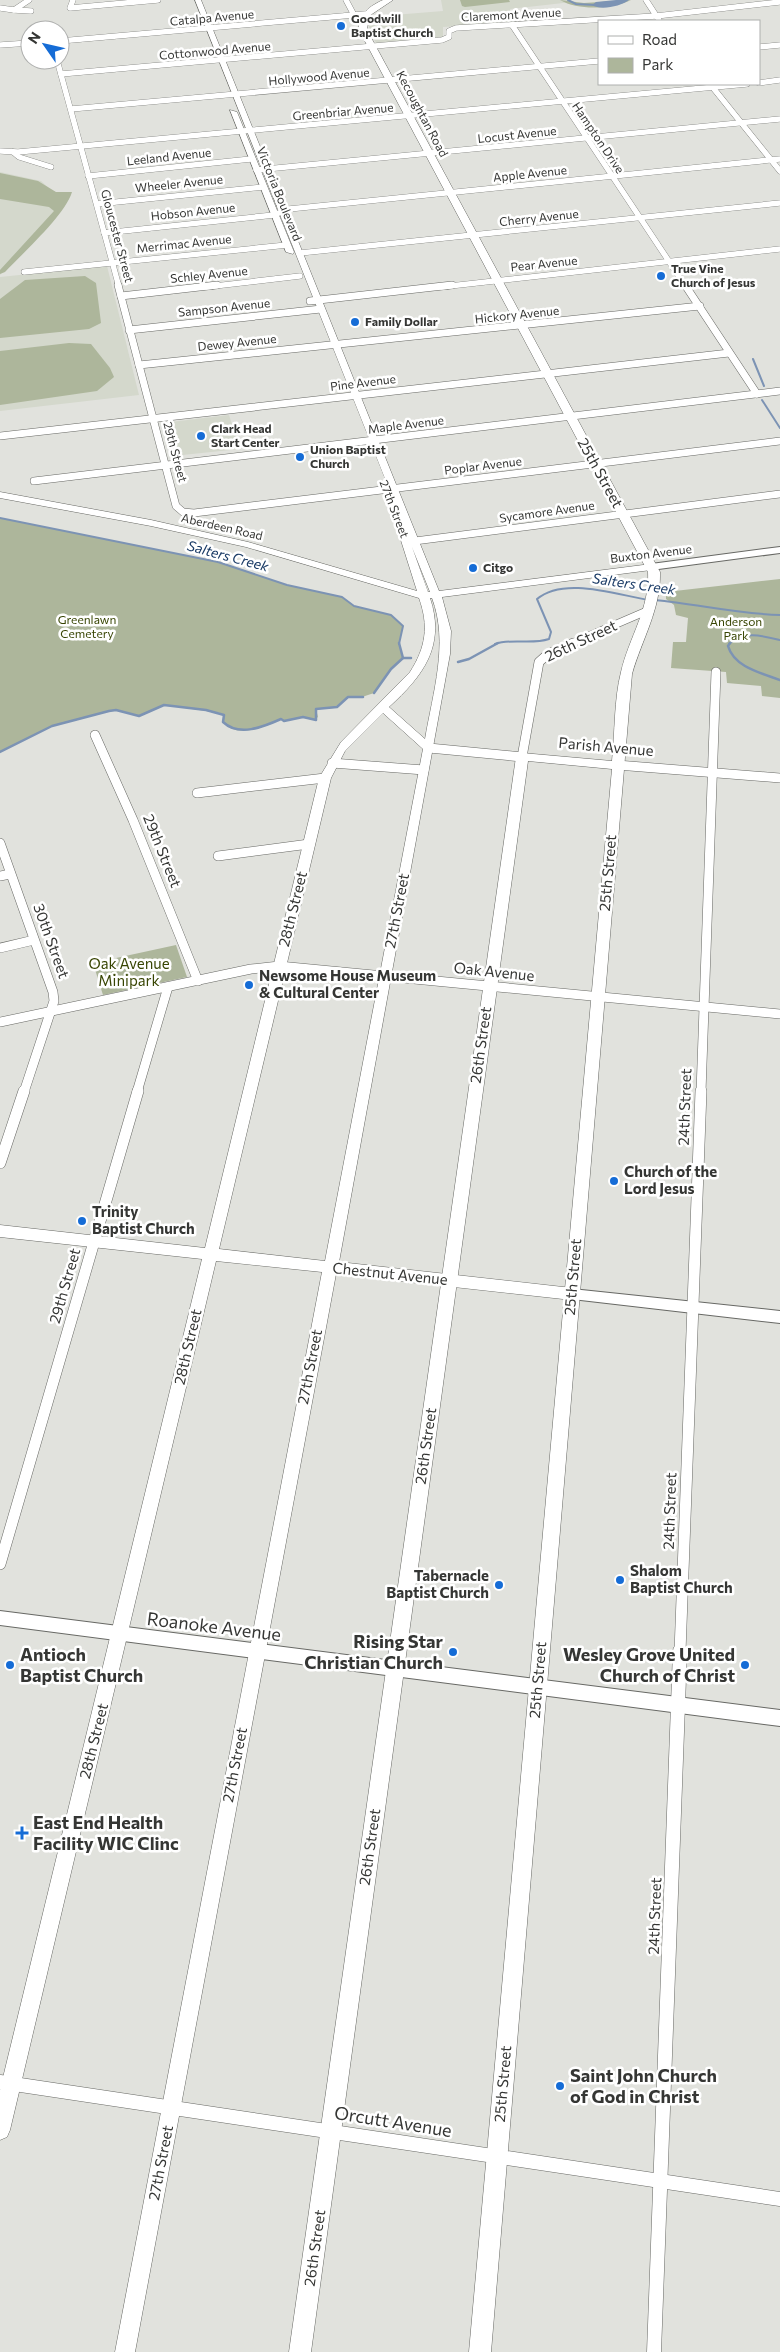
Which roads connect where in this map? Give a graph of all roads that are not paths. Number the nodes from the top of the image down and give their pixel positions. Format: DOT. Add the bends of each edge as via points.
graph roads {
  1 [pos="29,0"];
  2 [pos="73,0"];
  3 [pos="158,0"];
  4 [pos="189,0"];
  5 [pos="198,0"];
  6 [pos="346,0"];
  7 [pos="389,0"];
  8 [pos="646,0"];
  9 [pos="780,2"];
  10 [pos="0,8"];
  11 [pos="14,10"];
  12 [pos="31,11"];
  13 [pos="365,14"];
  14 [pos="354,15"];
  15 [pos="656,16"];
  16 [pos="659,20"];
  17 [pos="512,25"];
  18 [pos="205,28"];
  19 [pos="70,40"];
  20 [pos="20,44"];
  21 [pos="0,45"];
  22 [pos="780,45"];
  23 [pos="372,47"];
  24 [pos="760,47"];
  25 [pos="222,60"];
  26 [pos="213,61"];
  27 [pos="598,61"];
  28 [pos="538,67"];
  29 [pos="60,70"];
  30 [pos="61,74"];
  31 [pos="390,80"];
  32 [pos="780,80"];
  33 [pos="760,83"];
  34 [pos="729,85"];
  35 [pos="711,86"];
  36 [pos="236,94"];
  37 [pos="226,95"];
  38 [pos="561,101"];
  39 [pos="71,109"];
  40 [pos="409,116"];
  41 [pos="780,119"];
  42 [pos="740,122"];
  43 [pos="251,130"];
  44 [pos="241,131"];
  45 [pos="586,138"];
  46 [pos="78,147"];
  47 [pos="0,151"];
  48 [pos="13,152"];
  49 [pos="429,154"];
  50 [pos="251,159"];
  51 [pos="771,160"];
  52 [pos="780,160"];
  53 [pos="51,167"];
  54 [pos="266,169"];
  55 [pos="256,170"];
  56 [pos="780,171"];
  57 [pos="88,176"];
  58 [pos="613,177"];
  59 [pos="263,187"];
  60 [pos="450,193"];
  61 [pos="780,203"];
  62 [pos="97,204"];
  63 [pos="282,210"];
  64 [pos="274,215"];
  65 [pos="640,218"];
  66 [pos="104,233"];
  67 [pos="473,236"];
  68 [pos="287,245"];
  69 [pos="480,249"];
  70 [pos="780,249"];
  71 [pos="300,253"];
  72 [pos="669,261"];
  73 [pos="112,263"];
  74 [pos="24,272"];
  75 [pos="300,276"];
  76 [pos="496,280"];
  77 [pos="121,296"];
  78 [pos="314,300"];
  79 [pos="700,306"];
  80 [pos="317,309"];
  81 [pos="521,326"];
  82 [pos="129,330"];
  83 [pos="332,345"];
  84 [pos="729,352"];
  85 [pos="139,365"];
  86 [pos="546,373"];
  87 [pos="780,392"];
  88 [pos="757,394"];
  89 [pos="353,395"];
  90 [pos="568,416"];
  91 [pos="153,418"];
  92 [pos="0,436"];
  93 [pos="371,440"];
  94 [pos="780,441"];
  95 [pos="595,464"];
  96 [pos="165,465"];
  97 [pos="34,481"];
  98 [pos="390,489"];
  99 [pos="0,494"];
  100 [pos="780,494"];
  101 [pos="188,513"];
  102 [pos="621,514"];
  103 [pos="411,542"];
  104 [pos="780,550"];
  105 [pos="413,566"];
  106 [pos="651,567"];
  107 [pos="372,580"];
  108 [pos="430,596"];
  109 [pos="650,608"];
  110 [pos="716,672"];
  111 [pos="382,707"];
  112 [pos="95,735"];
  113 [pos="428,748"];
  114 [pos="522,757"];
  115 [pos="332,763"];
  116 [pos="617,765"];
  117 [pos="424,770"];
  118 [pos="713,773"];
  119 [pos="325,778"];
  120 [pos="780,778"];
  121 [pos="197,793"];
  122 [pos="0,844"];
  123 [pos="309,844"];
  124 [pos="218,856"];
  125 [pos="5,875"];
  126 [pos="34,940"];
  127 [pos="0,948"];
  128 [pos="280,966"];
  129 [pos="384,976"];
  130 [pos="198,981"];
  131 [pos="168,987"];
  132 [pos="490,987"];
  133 [pos="597,997"];
  134 [pos="704,1007"];
  135 [pos="53,1011"];
  136 [pos="780,1014"];
  137 [pos="0,1022"];
  138 [pos="0,1163"];
  139 [pos="0,1231"];
  140 [pos="94,1242"];
  141 [pos="210,1254"];
  142 [pos="329,1268"];
  143 [pos="449,1281"];
  144 [pos="572,1294"];
  145 [pos="692,1308"];
  146 [pos="780,1317"];
  147 [pos="0,1564"];
  148 [pos="0,1618"];
  149 [pos="120,1633"];
  150 [pos="257,1652"];
  151 [pos="395,1668"];
  152 [pos="537,1686"];
  153 [pos="677,1705"];
  154 [pos="780,1718"];
  155 [pos="6,2083"];
  156 [pos="171,2109"];
  157 [pos="0,2130"];
  158 [pos="331,2132"];
  159 [pos="497,2157"];
  160 [pos="660,2180"];
  161 [pos="780,2199"];
  162 [pos="125,2352"];
  163 [pos="300,2352"];
  164 [pos="480,2352"];
  165 [pos="654,2352"];
  1 -- 11 [label="street"];
  2 -- 3 [label="street" via="70,8"];
  4 -- 18 [label="main road, Victoria Boulevard"];
  5 -- 18 [label="main road, Victoria Boulevard"];
  6 -- 14 [label="street"];
  7 -- 13 [label="main road"];
  8 -- 15 [label="street"];
  9 -- 15 [label="street, Claremont Avenue"];
  10 -- 11 [label="street"];
  11 -- 12 [label="street"];
  13 -- 14 [label="street, Catalpa Avenue"];
  13 -- 23 [label="main road, Kecoughtan Road" via="361,23"];
  14 -- 18 [label="street, Catalpa Avenue"];
  15 -- 16 [label="street"];
  15 -- 17 [label="street, Claremont Avenue"];
  17 -- 23 [label="street, Claremont Avenue" via="456,28 449,31 449,37 444,39"];
  17 -- 28 [label="street, Hampton Drive"];
  18 -- 19 [label="street, Catalpa Avenue"];
  18 -- 25 [label="main road, Victoria Boulevard"];
  18 -- 26 [label="main road, Victoria Boulevard"];
  20 -- 21 [label="street"];
  22 -- 24 [label="street"];
  23 -- 25 [label="street, Cottonwood Avenue"];
  23 -- 31 [label="main road, Kecoughtan Road"];
  25 -- 26 [label="street, Cottonwood Avenue"];
  25 -- 36 [label="main road, Victoria Boulevard"];
  26 -- 30 [label="street, Cottonwood Avenue"];
  26 -- 37 [label="main road, Victoria Boulevard"];
  27 -- 28 [label="street, Hollywood Avenue"];
  28 -- 31 [label="street, Hollywood Avenue"];
  28 -- 38 [label="street, Hampton Drive"];
  29 -- 30 [label="street, Gloucester Street"];
  30 -- 39 [label="street, Gloucester Street"];
  31 -- 36 [label="street, Hollywood Avenue"];
  31 -- 40 [label="main road, Kecoughtan Road"];
  32 -- 33 [label="street"];
  34 -- 35 [label="street, Greenbriar Avenue"];
  35 -- 38 [label="street, Greenbriar Avenue"];
  35 -- 42 [label="street"];
  36 -- 37 [label="street, Hollywood Avenue"];
  36 -- 43 [label="main road, Victoria Boulevard"];
  37 -- 39 [label="street, Hollywood Avenue"];
  37 -- 44 [label="main road, Victoria Boulevard"];
  38 -- 40 [label="street, Greenbriar Avenue"];
  38 -- 45 [label="street, Hampton Drive"];
  39 -- 46 [label="street, Gloucester Street"];
  40 -- 43 [label="street, Greenbriar Avenue"];
  40 -- 49 [label="main road, Kecoughtan Road"];
  41 -- 42 [label="street, Locust Avenue"];
  42 -- 45 [label="street, Locust Avenue"];
  42 -- 51 [label="street"];
  43 -- 44 [label="street, Greenbriar Avenue"];
  43 -- 54 [label="main road, Victoria Boulevard"];
  44 -- 46 [label="street, Greenbriar Avenue"];
  44 -- 50 [label="main road, Victoria Boulevard"];
  45 -- 49 [label="street, Locust Avenue"];
  45 -- 58 [label="street, Hampton Drive"];
  46 -- 48 [label="street, Greenbriar Avenue"];
  46 -- 57 [label="street, Gloucester Street"];
  47 -- 48 [label="street, Greenbriar Avenue"];
  48 -- 53 [label="street"];
  49 -- 54 [label="street, Locust Avenue"];
  49 -- 60 [label="main road, Kecoughtan Road"];
  50 -- 55 [label="main road, Victoria Boulevard"];
  50 -- 57 [label="street, Leeland Avenue"];
  51 -- 52 [label="street, Apple Avenue"];
  51 -- 56 [label="street"];
  51 -- 58 [label="street, Apple Avenue"];
  54 -- 55 [label="street, Locust Avenue"];
  54 -- 63 [label="main road, Victoria Boulevard"];
  55 -- 59 [label="main road, Victoria Boulevard"];
  57 -- 62 [label="street, Gloucester Street"];
  58 -- 60 [label="street, Apple Avenue"];
  58 -- 65 [label="street, Hampton Drive"];
  59 -- 62 [label="street, Wheeler Avenue"];
  59 -- 64 [label="main road, Victoria Boulevard"];
  60 -- 63 [label="street, Apple Avenue"];
  60 -- 67 [label="main road, Kecoughtan Road"];
  61 -- 65 [label="street, Cherry Avenue"];
  62 -- 66 [label="street, Gloucester Street"];
  63 -- 64 [label="street, Hobson Avenue"];
  63 -- 71 [label="main road, Victoria Boulevard"];
  64 -- 66 [label="street, Hobson Avenue"];
  64 -- 68 [label="main road, Victoria Boulevard"];
  65 -- 67 [label="street, Cherry Avenue"];
  65 -- 72 [label="street, Hampton Drive"];
  66 -- 73 [label="street, Gloucester Street"];
  67 -- 69 [label="main road, Kecoughtan Road"];
  67 -- 71 [label="street, Cherry Avenue"];
  68 -- 73 [label="street, Merrimac Avenue"];
  68 -- 75 [label="main road, Victoria Boulevard"];
  69 -- 76 [label="main road, 25th Street"];
  70 -- 72 [label="street, Pear Avenue"];
  71 -- 78 [label="main road, Victoria Boulevard"];
  72 -- 76 [label="street, Pear Avenue"];
  72 -- 79 [label="street, Hampton Drive"];
  73 -- 74 [label="street, Merrimac Avenue"];
  73 -- 77 [label="street, Gloucester Street"];
  75 -- 77 [label="street, Schley Avenue"];
  75 -- 78 [label="main road, Victoria Boulevard"];
  76 -- 78 [label="street, Pear Avenue"];
  76 -- 81 [label="main road, 25th Street"];
  77 -- 82 [label="street, Gloucester Street"];
  78 -- 80 [label="main road, Victoria Boulevard"];
  79 -- 81 [label="street, Hickory Avenue"];
  79 -- 84 [label="street, Hampton Drive"];
  80 -- 82 [label="street, Sampson Avenue"];
  80 -- 83 [label="main road, Victoria Boulevard"];
  81 -- 83 [label="street, Hickory Avenue"];
  81 -- 86 [label="main road, 25th Street"];
  82 -- 85 [label="street, Gloucester Street"];
  83 -- 85 [label="street, Dewey Avenue"];
  83 -- 89 [label="main road, Victoria Boulevard"];
  84 -- 86 [label="street, Pine Avenue"];
  84 -- 88 [label="street, Hampton Drive"];
  85 -- 91 [label="street, Gloucester Street"];
  86 -- 89 [label="street, Pine Avenue"];
  86 -- 90 [label="main road, 25th Street"];
  87 -- 88 [label="street, Maple Avenue"];
  88 -- 90 [label="street, Maple Avenue"];
  89 -- 91 [label="street, Pine Avenue"];
  89 -- 93 [label="main road, 27th Street"];
  90 -- 93 [label="street, Maple Avenue"];
  90 -- 95 [label="main road, 25th Street"];
  91 -- 92 [label="street, Pine Avenue"];
  91 -- 96 [label="street, 29th Street"];
  93 -- 96 [label="street, Maple Avenue"];
  93 -- 98 [label="main road, 27th Street"];
  94 -- 95 [label="street, Poplar Avenue"];
  95 -- 98 [label="street, Poplar Avenue"];
  95 -- 102 [label="main road, 25th Street"];
  96 -- 97 [label="street, Maple Avenue"];
  96 -- 101 [label="street, 29th Street" via="176,506"];
  98 -- 101 [label="street, Poplar Avenue"];
  98 -- 103 [label="main road, 27th Street"];
  99 -- 107 [label="main road, Aberdeen Road" via="229,541"];
  100 -- 102 [label="street, Sycamore Avenue"];
  102 -- 103 [label="street, Sycamore Avenue"];
  102 -- 106 [label="main road, 25th Street"];
  103 -- 105 [label="main road, 27th Street"];
  103 -- 108 [label="main road, 27th Street"];
  104 -- 106 [label="street, Buxton Avenue"];
  105 -- 107 [label="main road" via="406,578"];
  105 -- 108 [label="main road, 27th Street"];
  106 -- 108 [label="main road, Buxton Avenue"];
  106 -- 109 [label="main road, 25th Street" via="655,577"];
  107 -- 108 [label="main road, Aberdeen Road"];
  108 -- 111 [label="main road, 28th Street" via="431,633 427,651 419,667"];
  108 -- 113 [label="main road, 27th Street" via="444,623 446,640"];
  109 -- 114 [label="street, 26th Street" via="548,654 538,662"];
  109 -- 116 [label="main road, 25th Street" via="626,674"];
  110 -- 118 [label="street, 24th Street"];
  111 -- 113 [label="main road"];
  111 -- 115 [label="main road, 28th Street" via="349,739"];
  112 -- 130 [label="street, 29th Street"];
  113 -- 114 [label="street, Parish Avenue"];
  113 -- 117 [label="main road, 27th Street"];
  114 -- 116 [label="main road, Parish Avenue"];
  114 -- 132 [label="main road, 26th Street"];
  115 -- 117 [label="street"];
  115 -- 119 [label="main road, 28th Street"];
  116 -- 118 [label="street, Parish Avenue"];
  116 -- 133 [label="main road, 25th Street"];
  117 -- 129 [label="main road, 27th Street"];
  118 -- 120 [label="street, Parish Avenue"];
  118 -- 134 [label="street, 24th Street"];
  119 -- 121 [label="street"];
  119 -- 123 [label="main road, 28th Street"];
  122 -- 125 [label="street, 30th Street"];
  123 -- 124 [label="street"];
  123 -- 128 [label="main road, 28th Street"];
  125 -- 126 [label="street, 30th Street"];
  126 -- 127 [label="street"];
  126 -- 135 [label="street, 30th Street" via="53,992"];
  128 -- 129 [label="street, Oak Avenue"];
  128 -- 130 [label="street, Oak Avenue"];
  128 -- 141 [label="main road, 28th Street"];
  129 -- 132 [label="street, Oak Avenue"];
  129 -- 142 [label="main road, 27th Street"];
  130 -- 131 [label="street, Oak Avenue"];
  131 -- 135 [label="street, Oak Avenue"];
  131 -- 140 [label="street, 29th Street"];
  132 -- 133 [label="street, Oak Avenue"];
  132 -- 143 [label="main road, 26th Street"];
  133 -- 134 [label="street, Oak Avenue"];
  133 -- 144 [label="main road, 25th Street"];
  134 -- 136 [label="street, Oak Avenue"];
  134 -- 145 [label="street, 24th Street"];
  135 -- 137 [label="street, Oak Avenue"];
  135 -- 138 [label="street, 30th Street"];
  139 -- 140 [label="main road, Chestnut Avenue"];
  140 -- 141 [label="main road, Chestnut Avenue"];
  140 -- 147 [label="street, 29th Street"];
  141 -- 142 [label="main road, Chestnut Avenue"];
  141 -- 149 [label="main road, 28th Street"];
  142 -- 143 [label="main road, Chestnut Avenue"];
  142 -- 150 [label="main road, 27th Street"];
  143 -- 144 [label="main road, Chestnut Avenue"];
  143 -- 151 [label="main road, 26th Street"];
  144 -- 145 [label="street, Chestnut Avenue"];
  144 -- 152 [label="main road, 25th Street"];
  145 -- 146 [label="street, Chestnut Avenue"];
  145 -- 153 [label="street, 24th Street"];
  148 -- 149 [label="street, Roanoke Avenue"];
  149 -- 150 [label="street, Roanoke Avenue"];
  149 -- 155 [label="main road, 28th Street"];
  150 -- 151 [label="street, Roanoke Avenue"];
  150 -- 156 [label="main road, 27th Street"];
  151 -- 152 [label="street, Roanoke Avenue"];
  151 -- 158 [label="main road, 26th Street"];
  152 -- 153 [label="street, Roanoke Avenue"];
  152 -- 159 [label="main road, 25th Street"];
  153 -- 154 [label="street, Roanoke Avenue"];
  153 -- 160 [label="street, 24th Street"];
  155 -- 156 [label="street, Orcutt Avenue"];
  155 -- 157 [label="main road, 28th Street"];
  156 -- 158 [label="street, Orcutt Avenue"];
  156 -- 162 [label="main road, 27th Street"];
  158 -- 159 [label="street, Orcutt Avenue"];
  158 -- 163 [label="main road, 26th Street"];
  159 -- 160 [label="street, Orcutt Avenue"];
  159 -- 164 [label="main road, 25th Street"];
  160 -- 161 [label="street, Orcutt Avenue"];
  160 -- 165 [label="street, 24th Street"];
}
